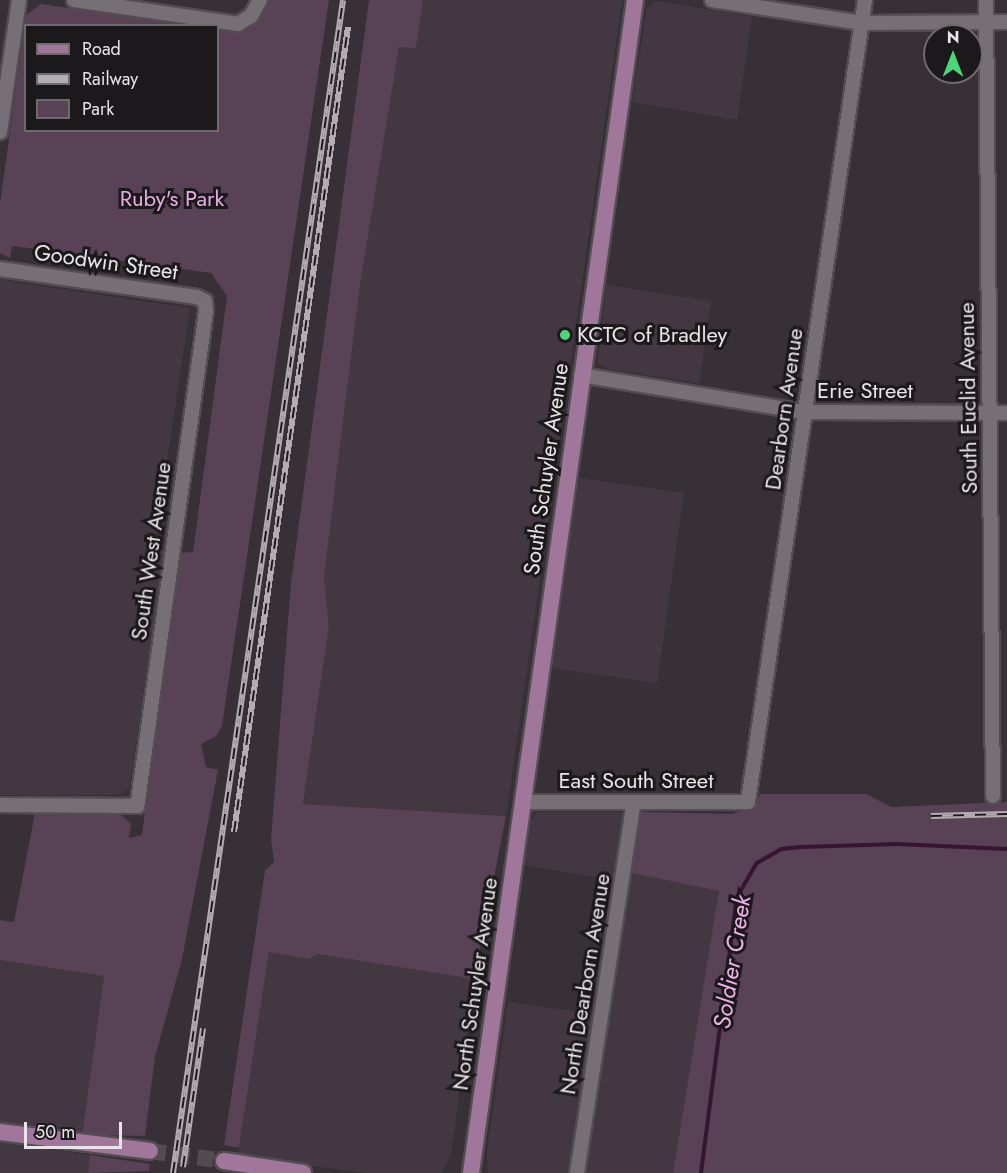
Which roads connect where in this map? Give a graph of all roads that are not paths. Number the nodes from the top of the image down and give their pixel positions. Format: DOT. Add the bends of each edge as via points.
graph roads {
  1 [pos="19,0"];
  2 [pos="74,0"];
  3 [pos="260,0"];
  4 [pos="635,0"];
  5 [pos="712,0"];
  6 [pos="865,0"];
  7 [pos="986,0"];
  8 [pos="986,22"];
  9 [pos="1007,22"];
  10 [pos="862,23"];
  11 [pos="0,132"];
  12 [pos="0,269"];
  13 [pos="205,302"];
  14 [pos="581,375"];
  15 [pos="805,412"];
  16 [pos="990,413"];
  17 [pos="1007,413"];
  18 [pos="993,796"];
  19 [pos="524,802"];
  20 [pos="634,802"];
  21 [pos="748,802"];
  22 [pos="0,805"];
  23 [pos="0,1132"];
  24 [pos="150,1151"];
  25 [pos="224,1161"];
  26 [pos="303,1173"];
  27 [pos="471,1173"];
  28 [pos="577,1173"];
  1 -- 11 [label="street"];
  2 -- 3 [label="street" via="238,24 251,16"];
  4 -- 14 [label="main road, South Schuyler Avenue"];
  5 -- 10 [label="street"];
  6 -- 10 [label="street, Dearborn Avenue"];
  7 -- 8 [label="street, South Euclid Avenue"];
  8 -- 9 [label="street"];
  8 -- 10 [label="street"];
  8 -- 16 [label="street, South Euclid Avenue"];
  10 -- 15 [label="street, Dearborn Avenue"];
  12 -- 13 [label="street, Goodwin Street" via="197,297"];
  13 -- 22 [label="street, South West Avenue" via="137,806"];
  14 -- 15 [label="street, Erie Street"];
  14 -- 19 [label="main road, South Schuyler Avenue"];
  15 -- 16 [label="street, Erie Street"];
  15 -- 21 [label="street, Dearborn Avenue"];
  16 -- 17 [label="street, Erie Street"];
  16 -- 18 [label="street, South Euclid Avenue"];
  19 -- 20 [label="street, East South Street"];
  19 -- 27 [label="main road, North Schuyler Avenue"];
  20 -- 21 [label="street, East South Street"];
  20 -- 28 [label="street, North Dearborn Avenue"];
  23 -- 24 [label="main road"];
  25 -- 26 [label="main road"];
}
